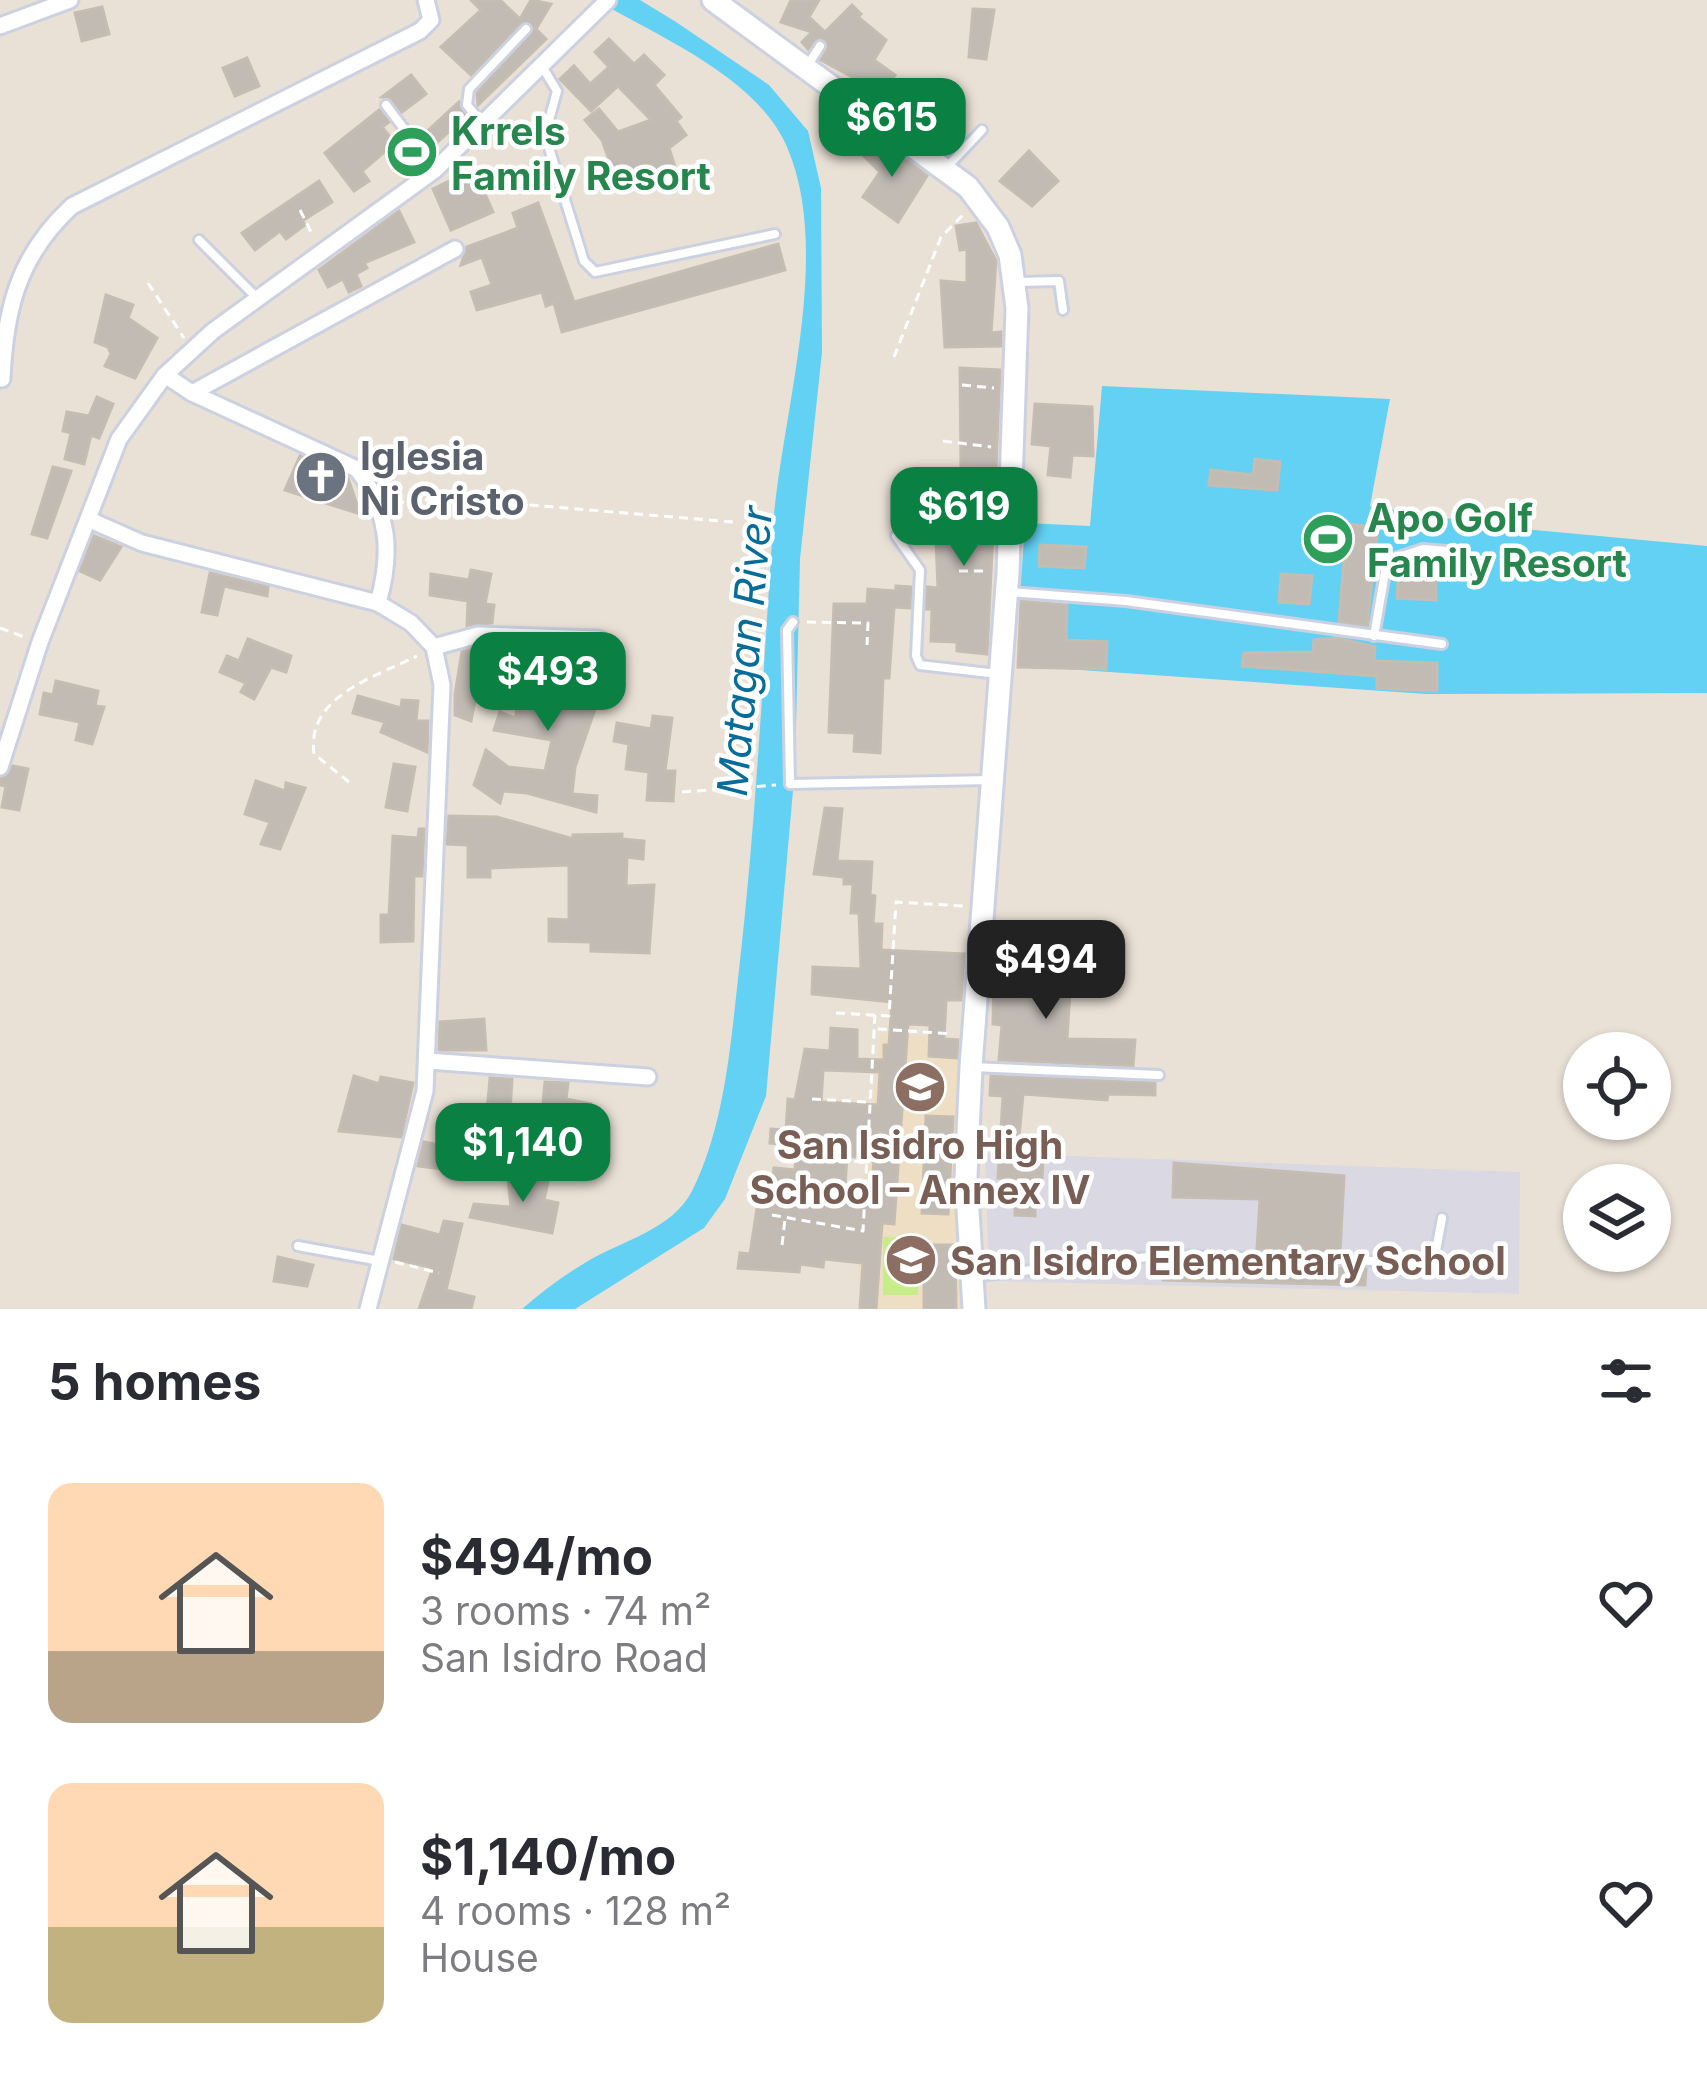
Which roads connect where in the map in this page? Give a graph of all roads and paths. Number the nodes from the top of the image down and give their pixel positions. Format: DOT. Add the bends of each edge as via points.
graph roads {
  1 [pos="70,0"];
  2 [pos="425,0"];
  3 [pos="608,0"];
  4 [pos="713,0"];
  5 [pos="0,26"];
  6 [pos="526,29"];
  7 [pos="820,46"];
  8 [pos="542,67"];
  9 [pos="805,69"];
  10 [pos="386,104"];
  11 [pos="483,124"];
  12 [pos="982,130"];
  13 [pos="945,168"];
  14 [pos="435,170"];
  15 [pos="983,202"];
  16 [pos="300,210"];
  17 [pos="775,234"];
  18 [pos="199,240"];
  19 [pos="455,249"];
  20 [pos="322,254"];
  21 [pos="148,283"];
  22 [pos="1016,283"];
  23 [pos="257,298"];
  24 [pos="1063,310"];
  25 [pos="191,350"];
  26 [pos="894,357"];
  27 [pos="164,375"];
  28 [pos="2,379"];
  29 [pos="962,385"];
  30 [pos="1014,389"];
  31 [pos="192,394"];
  32 [pos="944,441"];
  33 [pos="1011,450"];
  34 [pos="376,507"];
  35 [pos="90,520"];
  36 [pos="734,522"];
  37 [pos="896,536"];
  38 [pos="1458,552"];
  39 [pos="958,571"];
  40 [pos="1007,582"];
  41 [pos="378,603"];
  42 [pos="793,622"];
  43 [pos="0,628"];
  44 [pos="1374,636"];
  45 [pos="599,639"];
  46 [pos="40,642"];
  47 [pos="1442,644"];
  48 [pos="867,645"];
  49 [pos="434,646"];
  50 [pos="1000,675"];
  51 [pos="0,767"];
  52 [pos="992,780"];
  53 [pos="349,782"];
  54 [pos="778,785"];
  55 [pos="682,792"];
  56 [pos="982,907"];
  57 [pos="836,1013"];
  58 [pos="875,1015"];
  59 [pos="875,1029"];
  60 [pos="972,1035"];
  61 [pos="428,1061"];
  62 [pos="970,1066"];
  63 [pos="1159,1076"];
  64 [pos="648,1077"];
  65 [pos="812,1099"];
  66 [pos="870,1102"];
  67 [pos="809,1158"];
  68 [pos="866,1162"];
  69 [pos="772,1215"];
  70 [pos="785,1217"];
  71 [pos="1442,1218"];
  72 [pos="782,1245"];
  73 [pos="298,1246"];
  74 [pos="381,1260"];
  75 [pos="439,1274"];
  76 [pos="969,1276"];
  77 [pos="368,1309"];
  78 [pos="974,1309"];
  1 -- 5 [label="street"];
  2 -- 28 [label="street" via="431,20 420,31 72,206 26,260 8,315"];
  3 -- 8 [label="street"];
  4 -- 9 [label="street"];
  6 -- 11 [label="lane" via="469,89 467,104"];
  7 -- 9 [label="lane"];
  8 -- 11 [label="street"];
  8 -- 17 [label="lane" via="557,91 545,135 584,261 595,272"];
  9 -- 13 [label="street"];
  10 -- 14 [label="lane"];
  11 -- 14 [label="street"];
  12 -- 13 [label="lane"];
  13 -- 15 [label="street"];
  14 -- 20 [label="street"];
  15 -- 22 [label="street"];
  15 -- 26 [label="path" via="940,237"];
  16 -- 20 [label="path"];
  18 -- 23 [label="lane"];
  19 -- 31 [label="street"];
  20 -- 23 [label="street"];
  21 -- 25 [label="path"];
  22 -- 24 [label="lane" via="1059,281"];
  22 -- 30 [label="street"];
  23 -- 25 [label="street"];
  25 -- 27 [label="street"];
  27 -- 31 [label="street"];
  27 -- 35 [label="street" via="119,439"];
  29 -- 30 [label="path"];
  30 -- 33 [label="street"];
  31 -- 34 [label="street" via="357,470"];
  32 -- 33 [label="path"];
  33 -- 40 [label="street"];
  34 -- 36 [label="path" via="446,498"];
  34 -- 41 [label="street" via="390,559"];
  35 -- 41 [label="street" via="142,543"];
  35 -- 46 [label="street"];
  37 -- 50 [label="lane" via="920,570 920,665"];
  38 -- 44 [label="lane" via="1423,548 1387,561"];
  39 -- 40 [label="path"];
  40 -- 44 [label="lane"];
  40 -- 50 [label="street"];
  41 -- 49 [label="street"];
  42 -- 48 [label="path" via="868,623"];
  42 -- 52 [label="lane" via="790,784"];
  43 -- 46 [label="path"];
  44 -- 47 [label="lane"];
  45 -- 49 [label="street" via="478,635"];
  46 -- 51 [label="street"];
  49 -- 53 [label="path" via="367,679 322,713 311,736 314,754"];
  49 -- 61 [label="street" via="442,701"];
  50 -- 52 [label="street"];
  52 -- 56 [label="street"];
  54 -- 55 [label="path"];
  56 -- 58 [label="path" via="896,902 889,1016"];
  56 -- 60 [label="street"];
  57 -- 58 [label="path"];
  58 -- 59 [label="path"];
  59 -- 60 [label="path"];
  59 -- 66 [label="path"];
  60 -- 62 [label="street"];
  61 -- 64 [label="street"];
  61 -- 74 [label="street"];
  62 -- 63 [label="lane"];
  62 -- 76 [label="street"];
  65 -- 66 [label="path"];
  66 -- 68 [label="path"];
  67 -- 68 [label="path"];
  68 -- 70 [label="path" via="863,1231"];
  69 -- 70 [label="path"];
  70 -- 72 [label="path"];
  71 -- 76 [label="lane" via="1436,1251 1410,1262 1166,1255"];
  73 -- 74 [label="lane"];
  74 -- 75 [label="path"];
  74 -- 77 [label="street"];
  76 -- 78 [label="street"];
}
